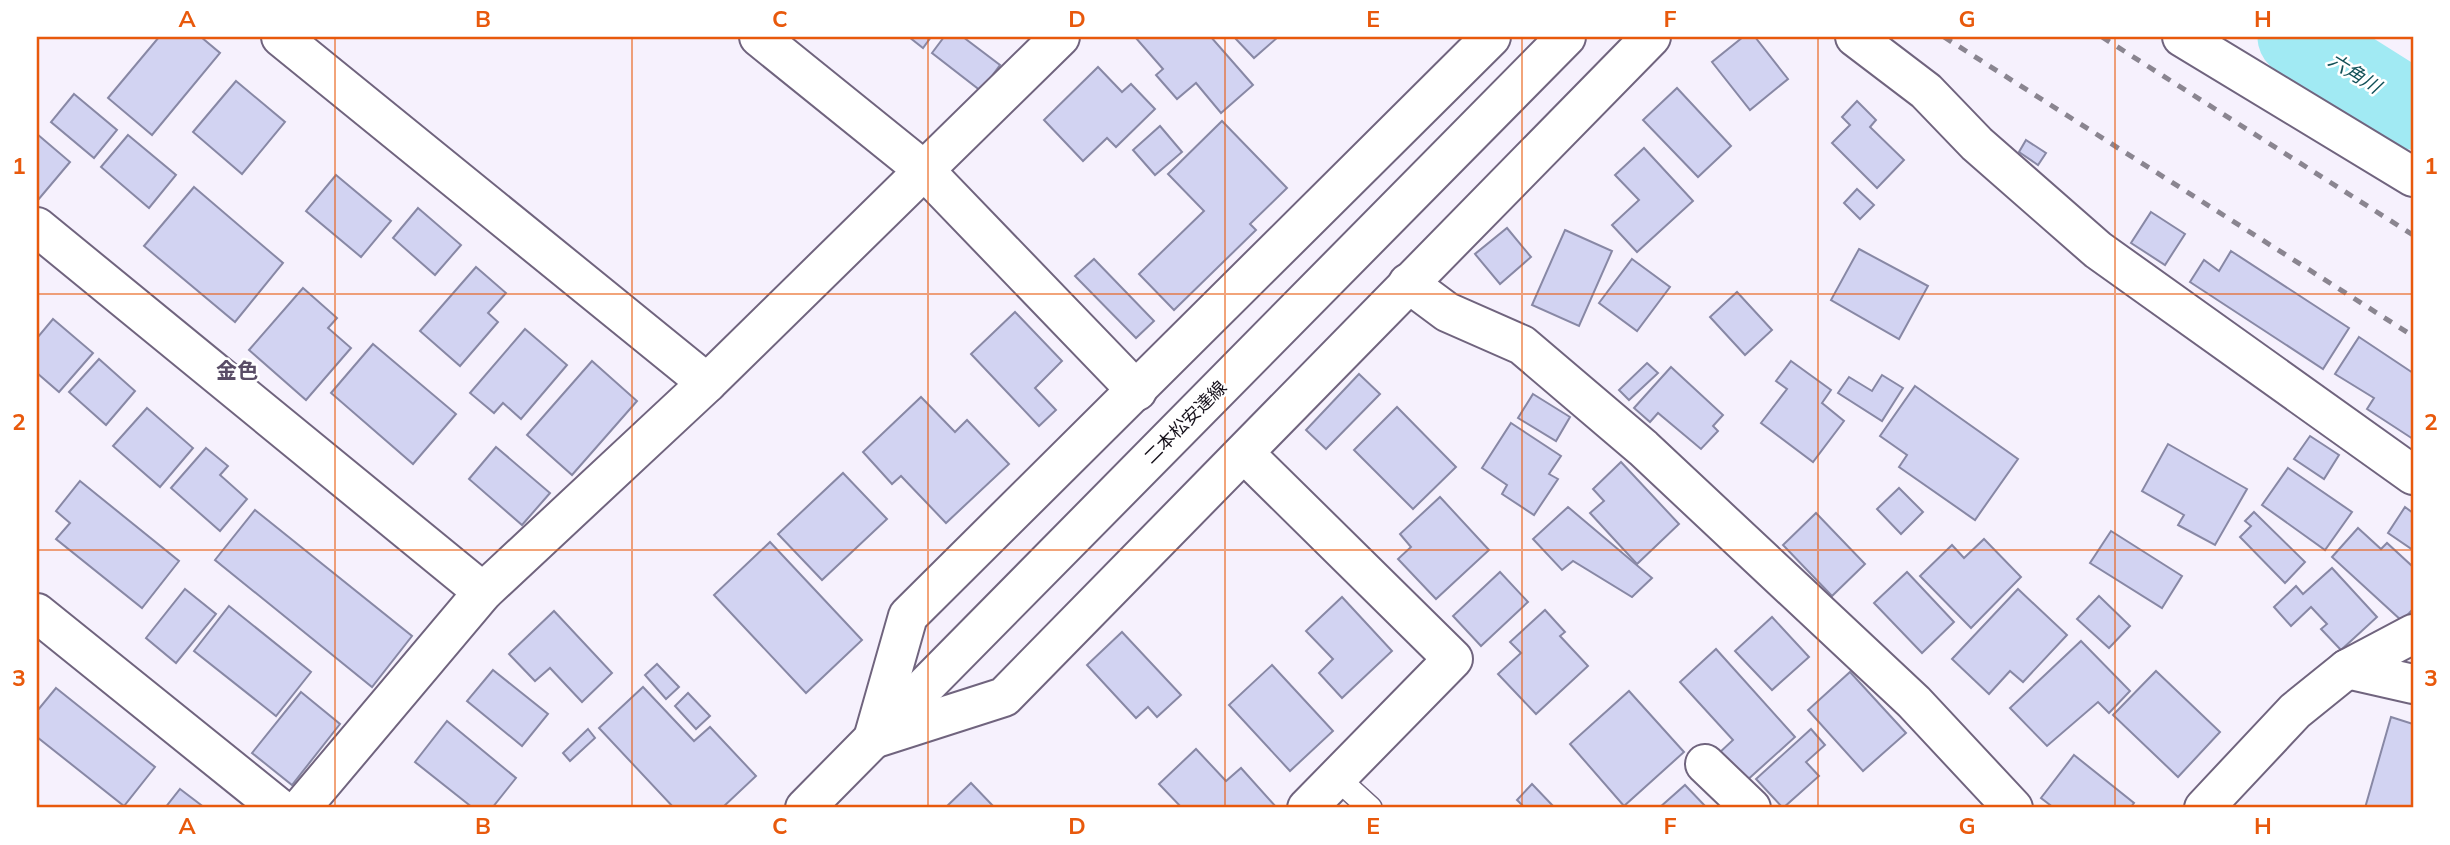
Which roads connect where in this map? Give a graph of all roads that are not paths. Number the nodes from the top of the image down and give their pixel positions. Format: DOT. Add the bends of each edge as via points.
graph roads {
  1 [pos="281,37"];
  2 [pos="759,37"];
  3 [pos="1060,37"];
  4 [pos="1491,37"];
  5 [pos="1566,37"];
  6 [pos="1651,37"];
  7 [pos="1856,37"];
  8 [pos="2182,37"];
  9 [pos="925,171"];
  10 [pos="2413,177"];
  11 [pos="37,227"];
  12 [pos="1408,283"];
  13 [pos="707,383"];
  14 [pos="1137,391"];
  15 [pos="1244,453"];
  16 [pos="2413,475"];
  17 [pos="483,592"];
  18 [pos="37,613"];
  19 [pos="2413,634"];
  20 [pos="2347,669"];
  21 [pos="2413,684"];
  22 [pos="873,739"];
  23 [pos="1705,764"];
  24 [pos="1336,777"];
  25 [pos="279,808"];
  26 [pos="301,808"];
  27 [pos="805,808"];
  28 [pos="1307,808"];
  29 [pos="1370,808"];
  30 [pos="1751,808"];
  31 [pos="2013,808"];
  32 [pos="2204,808"];
  1 -- 13 [label="street"];
  2 -- 9 [label="street"];
  3 -- 9 [label="street"];
  4 -- 14 [label="street"];
  5 -- 22 [label="street, 二本松安達線"];
  6 -- 12 [label="street"];
  7 -- 16 [label="street" via="1926,91 1977,144 2098,250"];
  8 -- 10 [label="street"];
  9 -- 13 [label="street"];
  9 -- 14 [label="street"];
  11 -- 17 [label="street"];
  12 -- 15 [label="street"];
  12 -- 31 [label="street" via="1447,312 1522,345 1643,448 1914,702"];
  13 -- 17 [label="street"];
  14 -- 22 [label="street" via="908,616"];
  15 -- 22 [label="street" via="1004,697"];
  15 -- 24 [label="street" via="1453,659"];
  17 -- 26 [label="street"];
  18 -- 25 [label="street"];
  19 -- 20 [label="street"];
  20 -- 21 [label="street"];
  20 -- 32 [label="street" via="2295,711"];
  22 -- 27 [label="street, 二本松安達線"];
  23 -- 30 [label="street"];
  24 -- 28 [label="street"];
  24 -- 29 [label="lane"];
}
